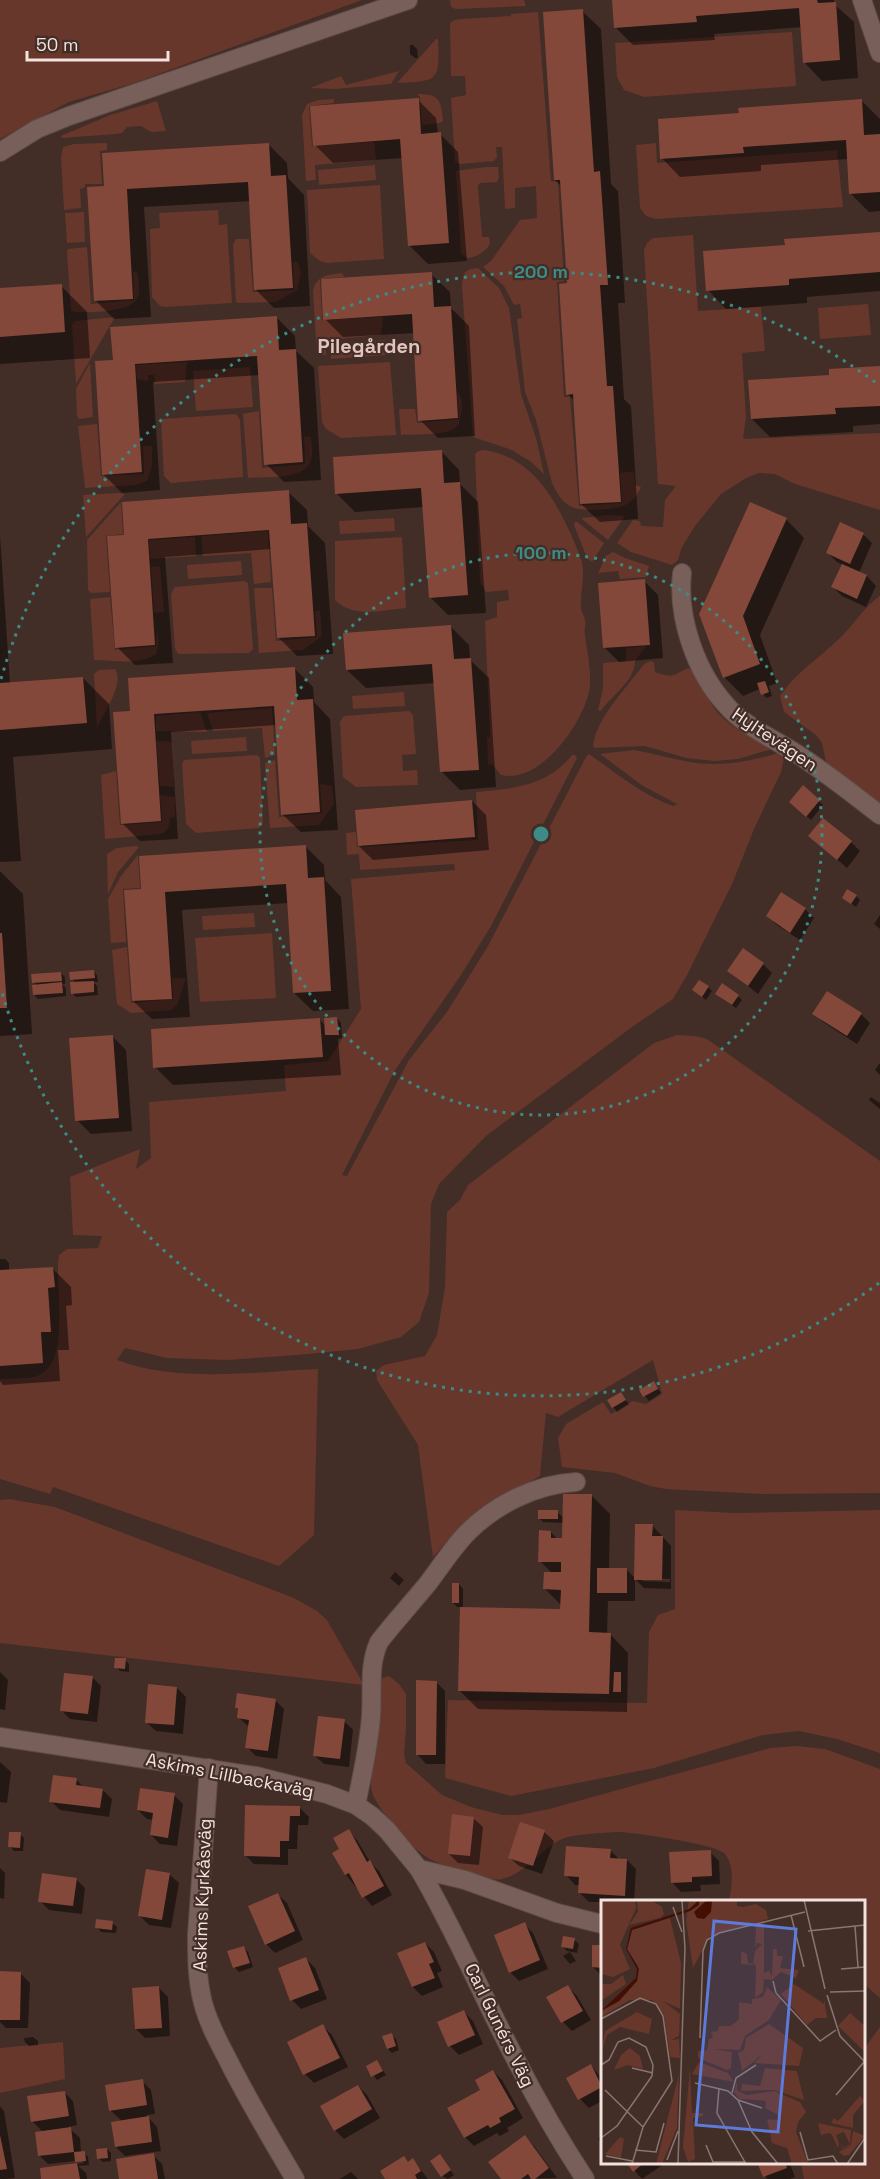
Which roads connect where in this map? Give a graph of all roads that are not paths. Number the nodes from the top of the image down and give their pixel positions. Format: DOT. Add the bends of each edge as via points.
graph roads {
  1 [pos="408,0"];
  2 [pos="862,0"];
  3 [pos="880,53"];
  4 [pos="0,152"];
  5 [pos="682,573"];
  6 [pos="880,815"];
  7 [pos="576,1482"];
  8 [pos="0,1737"];
  9 [pos="209,1768"];
  10 [pos="356,1805"];
  11 [pos="419,1869"];
  12 [pos="601,1924"];
  13 [pos="295,2179"];
  14 [pos="585,2179"];
  1 -- 4 [label="street" via="69,116 37,129"];
  2 -- 3 [label="street"];
  5 -- 6 [label="street, Hyltevägen" via="680,592 686,629 704,671 726,706"];
  7 -- 10 [label="street" via="546,1486 521,1496 479,1522 379,1642 373,1654 371,1716"];
  8 -- 9 [label="street, Askims Lillbackaväg"];
  9 -- 10 [label="street, Askims Lillbackaväg" via="302,1786"];
  9 -- 13 [label="street, Askims Kyrkåsväg" via="197,1935 199,1986 214,2033"];
  10 -- 11 [label="street, Askims Lillbackaväg" via="387,1830"];
  11 -- 12 [label="street"];
  11 -- 14 [label="street, Carl Gunérs Väg" via="462,1947 516,2060"];
}
